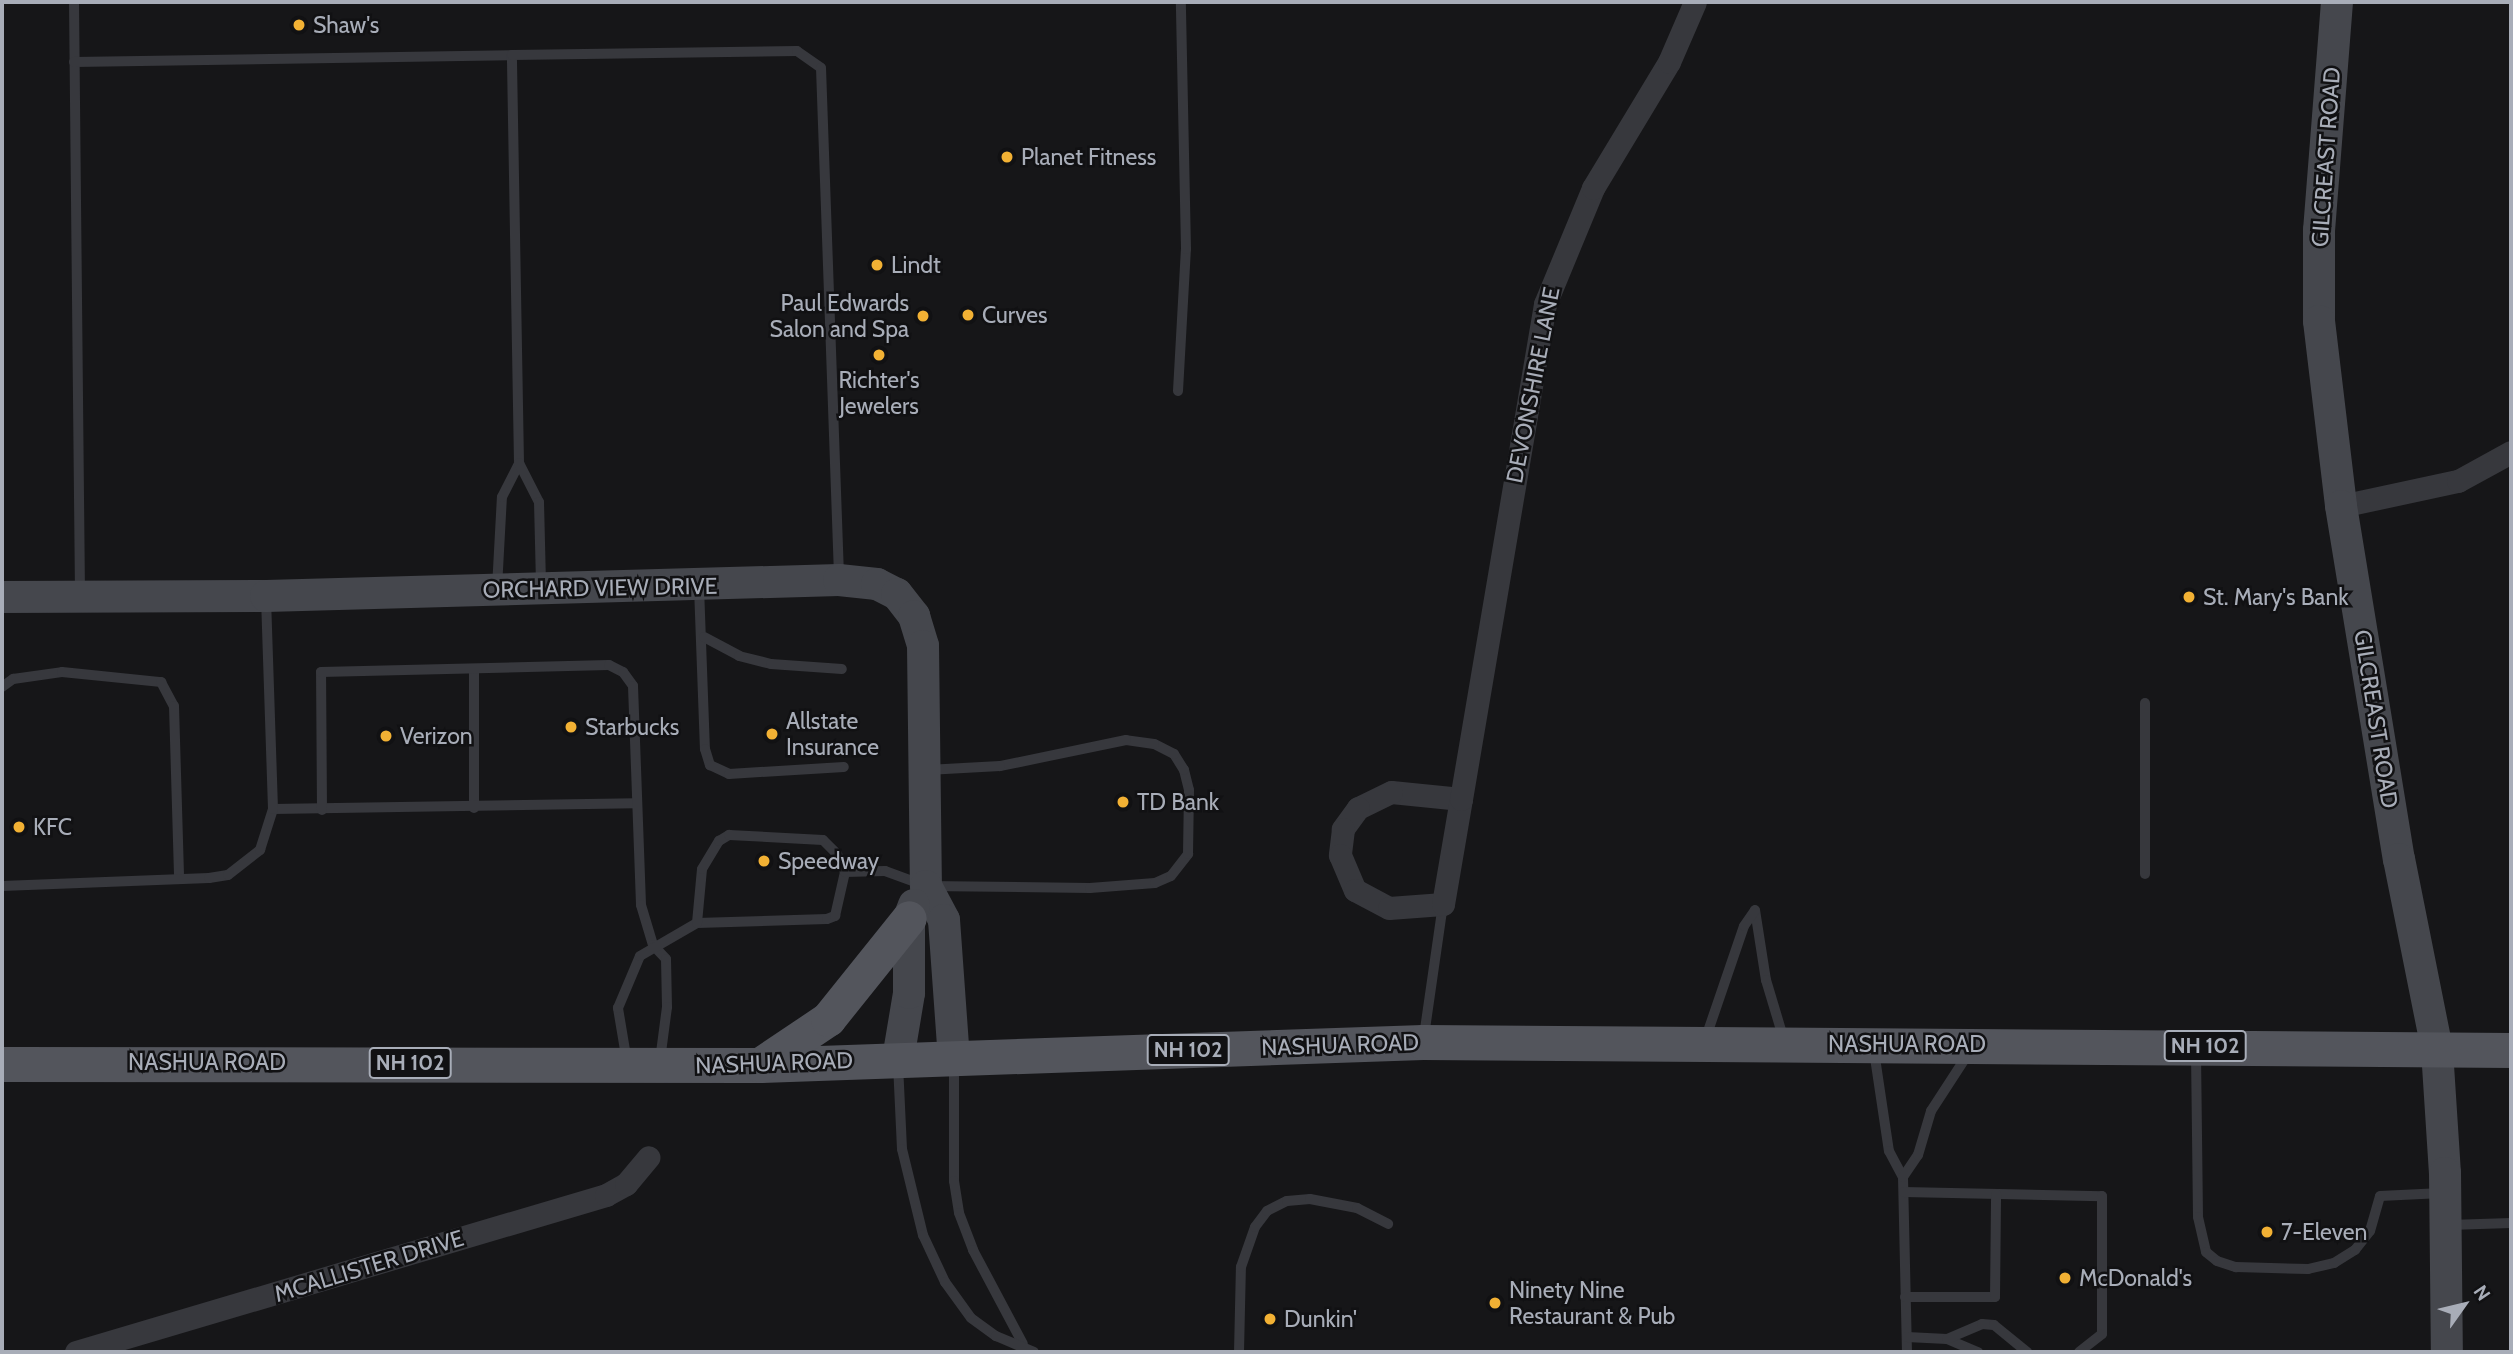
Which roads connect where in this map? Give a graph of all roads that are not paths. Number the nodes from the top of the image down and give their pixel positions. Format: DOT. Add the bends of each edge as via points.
graph roads {
  1 [pos="74,2"];
  2 [pos="1181,2"];
  3 [pos="1695,2"];
  4 [pos="2337,2"];
  5 [pos="513,55"];
  6 [pos="74,62"];
  7 [pos="1178,391"];
  8 [pos="2511,452"];
  9 [pos="519,463"];
  10 [pos="2341,506"];
  11 [pos="839,580"];
  12 [pos="699,587"];
  13 [pos="497,589"];
  14 [pos="542,589"];
  15 [pos="80,596"];
  16 [pos="266,596"];
  17 [pos="2,597"];
  18 [pos="704,637"];
  19 [pos="474,669"];
  20 [pos="842,669"];
  21 [pos="2,687"];
  22 [pos="2145,703"];
  23 [pos="845,767"];
  24 [pos="927,770"];
  25 [pos="1461,799"];
  26 [pos="635,803"];
  27 [pos="273,808"];
  28 [pos="474,808"];
  29 [pos="322,810"];
  30 [pos="845,872"];
  31 [pos="2145,874"];
  32 [pos="179,878"];
  33 [pos="2,886"];
  34 [pos="926,886"];
  35 [pos="1443,904"];
  36 [pos="909,918"];
  37 [pos="696,923"];
  38 [pos="653,945"];
  39 [pos="1423,1042"];
  40 [pos="1703,1044"];
  41 [pos="1786,1044"];
  42 [pos="1974,1044"];
  43 [pos="1873,1045"];
  44 [pos="2196,1046"];
  45 [pos="2437,1050"];
  46 [pos="2511,1050"];
  47 [pos="898,1059"];
  48 [pos="954,1059"];
  49 [pos="2,1064"];
  50 [pos="643,1065"];
  51 [pos="760,1065"];
  52 [pos="649,1157"];
  53 [pos="1903,1177"];
  54 [pos="1904,1192"];
  55 [pos="2445,1193"];
  56 [pos="1996,1194"];
  57 [pos="2511,1223"];
  58 [pos="1388,1224"];
  59 [pos="2446,1225"];
  60 [pos="1905,1297"];
  61 [pos="1907,1338"];
  62 [pos="1947,1339"];
  63 [pos="1023,1344"];
  64 [pos="76,1352"];
  65 [pos="1034,1352"];
  66 [pos="1239,1352"];
  67 [pos="1907,1352"];
  68 [pos="1978,1352"];
  69 [pos="2028,1352"];
  70 [pos="2079,1352"];
  71 [pos="2447,1352"];
  1 -- 6 [label="lane"];
  2 -- 7 [label="lane" via="1186,248"];
  3 -- 25 [label="street, DEVONSHIRE LANE" via="1669,62 1593,188 1545,304"];
  4 -- 10 [label="street, GILCREAST ROAD" via="2318,290"];
  5 -- 6 [label="lane"];
  5 -- 9 [label="lane"];
  5 -- 11 [label="lane" via="797,51 821,68"];
  6 -- 15 [label="lane"];
  8 -- 10 [label="street" via="2458,481"];
  9 -- 13 [label="lane" via="502,497"];
  9 -- 14 [label="lane" via="538,502"];
  10 -- 45 [label="street, GILCREAST ROAD" via="2399,859"];
  11 -- 12 [label="street, ORCHARD VIEW DRIVE"];
  11 -- 24 [label="street, ORCHARD VIEW DRIVE" via="887,589 897,594 914,616 923,646"];
  12 -- 14 [label="street, ORCHARD VIEW DRIVE"];
  12 -- 18 [label="lane"];
  13 -- 14 [label="street, ORCHARD VIEW DRIVE"];
  13 -- 16 [label="street, ORCHARD VIEW DRIVE"];
  15 -- 16 [label="street, ORCHARD VIEW DRIVE"];
  15 -- 17 [label="street, ORCHARD VIEW DRIVE"];
  16 -- 27 [label="lane"];
  18 -- 20 [label="lane" via="739,656 771,664"];
  18 -- 23 [label="lane" via="705,749 716,772"];
  19 -- 26 [label="lane" via="608,665 623,672 632,685"];
  19 -- 28 [label="lane"];
  19 -- 29 [label="lane" via="321,672"];
  21 -- 32 [label="lane" via="35,675 161,682 170,694"];
  22 -- 31 [label="lane"];
  24 -- 34 [label="street, ORCHARD VIEW DRIVE"];
  24 -- 34 [label="lane" via="1000,766 1126,740 1154,744 1174,754 1189,790 1188,854 1171,876 1155,883 1090,888"];
  25 -- 35 [label="street, DEVONSHIRE LANE"];
  25 -- 35 [label="street" via="1404,792 1379,795 1350,818 1340,842 1342,868 1365,898 1389,908"];
  26 -- 28 [label="lane"];
  26 -- 38 [label="lane" via="641,905"];
  27 -- 29 [label="lane"];
  27 -- 32 [label="lane" via="269,832 245,865 228,875"];
  28 -- 29 [label="lane"];
  30 -- 34 [label="lane" via="885,871"];
  30 -- 37 [label="lane" via="835,916 827,919"];
  30 -- 37 [label="lane" via="837,854 823,840 729,835 719,841 702,869"];
  32 -- 33 [label="lane"];
  34 -- 36 [label="street, ORCHARD VIEW DRIVE"];
  34 -- 48 [label="street, ORCHARD VIEW DRIVE" via="944,920"];
  35 -- 39 [label="lane, DEVONSHIRE LANE"];
  36 -- 47 [label="street, ORCHARD VIEW DRIVE" via="909,993"];
  36 -- 51 [label="main road" via="828,1019"];
  37 -- 38 [label="lane"];
  38 -- 50 [label="lane" via="666,959 667,1007"];
  38 -- 50 [label="lane" via="640,956 618,1008"];
  39 -- 40 [label="main road, NASHUA ROAD / NH 102"];
  39 -- 48 [label="main road, NASHUA ROAD / NH 102"];
  40 -- 41 [label="main road, NASHUA ROAD / NH 102"];
  40 -- 41 [label="lane" via="1744,926 1755,910 1766,980"];
  41 -- 43 [label="main road, NASHUA ROAD / NH 102"];
  42 -- 43 [label="main road, NASHUA ROAD / NH 102"];
  42 -- 44 [label="main road, NASHUA ROAD / NH 102"];
  42 -- 53 [label="lane" via="1931,1111 1918,1155"];
  43 -- 53 [label="lane" via="1889,1151"];
  44 -- 45 [label="main road, NASHUA ROAD / NH 102"];
  44 -- 55 [label="lane" via="2198,1217 2203,1245 2217,1261 2236,1267 2308,1269 2334,1263 2355,1250 2370,1231 2380,1196"];
  45 -- 46 [label="main road, NASHUA ROAD / NH 102"];
  45 -- 55 [label="street, GILCREAST ROAD"];
  47 -- 48 [label="main road, NASHUA ROAD / NH 102"];
  47 -- 51 [label="main road, NASHUA ROAD / NH 102"];
  47 -- 63 [label="lane" via="902,1149 922,1235 945,1282 971,1318 996,1336"];
  48 -- 63 [label="lane" via="954,1181 960,1213 973,1250"];
  49 -- 50 [label="main road, NASHUA ROAD / NH 102"];
  50 -- 51 [label="main road, NASHUA ROAD / NH 102"];
  52 -- 64 [label="street, MCALLISTER DRIVE" via="626,1184 606,1195"];
  53 -- 54 [label="lane"];
  54 -- 56 [label="lane"];
  54 -- 60 [label="lane"];
  55 -- 59 [label="street, GILCREAST ROAD"];
  56 -- 60 [label="lane" via="1995,1297"];
  56 -- 70 [label="lane" via="2102,1196 2104,1323 2094,1345"];
  57 -- 59 [label="lane"];
  58 -- 66 [label="lane" via="1357,1208 1310,1199 1287,1201 1267,1211 1255,1227 1241,1267"];
  59 -- 71 [label="street, GILCREAST ROAD"];
  60 -- 61 [label="lane"];
  61 -- 62 [label="lane"];
  61 -- 67 [label="lane"];
  62 -- 68 [label="lane"];
  62 -- 69 [label="lane" via="1982,1324 1994,1325"];
  63 -- 65 [label="lane"];
}
